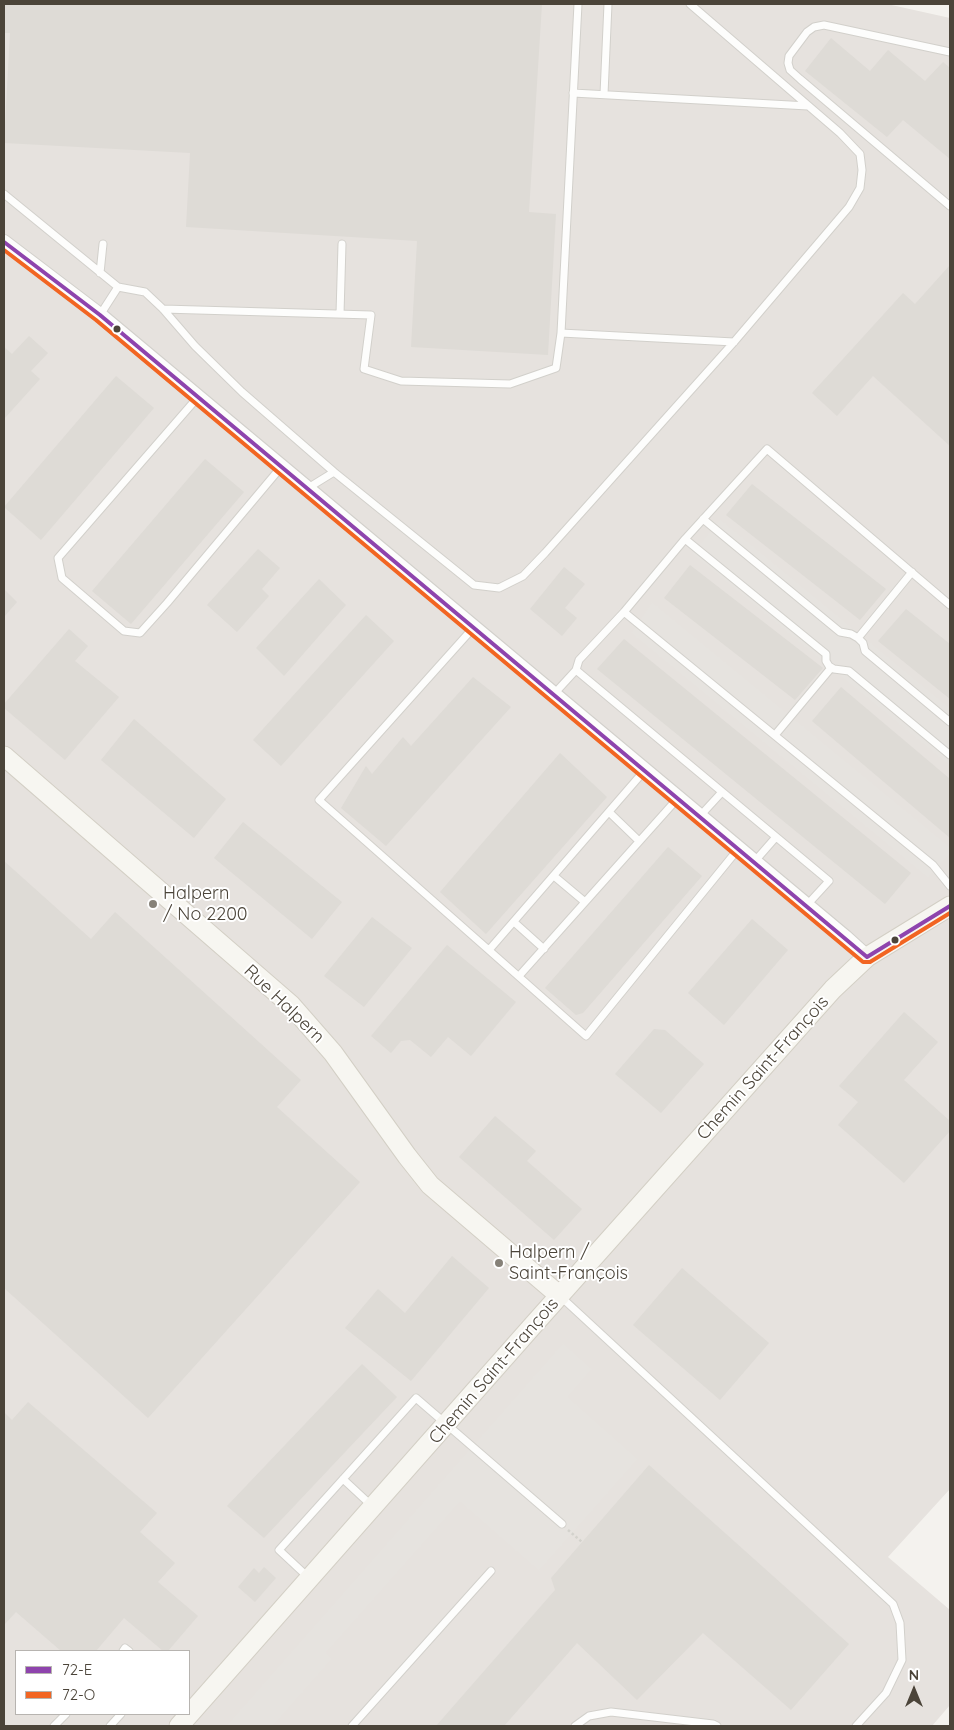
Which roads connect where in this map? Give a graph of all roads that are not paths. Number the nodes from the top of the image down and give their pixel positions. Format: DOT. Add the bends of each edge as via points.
graph roads {
  1 [pos="578,4"];
  2 [pos="608,4"];
  3 [pos="690,4"];
  4 [pos="950,52"];
  5 [pos="573,92"];
  6 [pos="604,94"];
  7 [pos="808,106"];
  8 [pos="4,194"];
  9 [pos="950,206"];
  10 [pos="4,242"];
  11 [pos="102,244"];
  12 [pos="342,244"];
  13 [pos="100,273"];
  14 [pos="118,288"];
  15 [pos="163,308"];
  16 [pos="340,314"];
  17 [pos="100,315"];
  18 [pos="561,333"];
  19 [pos="734,342"];
  20 [pos="198,398"];
  21 [pos="282,466"];
  22 [pos="334,472"];
  23 [pos="308,488"];
  24 [pos="703,519"];
  25 [pos="685,539"];
  26 [pos="912,572"];
  27 [pos="950,605"];
  28 [pos="624,612"];
  29 [pos="474,627"];
  30 [pos="858,638"];
  31 [pos="831,668"];
  32 [pos="576,670"];
  33 [pos="554,694"];
  34 [pos="950,722"];
  35 [pos="775,735"];
  36 [pos="950,755"];
  37 [pos="4,756"];
  38 [pos="646,770"];
  39 [pos="722,792"];
  40 [pos="678,798"];
  41 [pos="609,812"];
  42 [pos="700,816"];
  43 [pos="776,837"];
  44 [pos="640,841"];
  45 [pos="739,848"];
  46 [pos="755,861"];
  47 [pos="554,876"];
  48 [pos="950,886"];
  49 [pos="585,902"];
  50 [pos="807,905"];
  51 [pos="950,906"];
  52 [pos="514,922"];
  53 [pos="544,949"];
  54 [pos="489,950"];
  55 [pos="867,957"];
  56 [pos="519,976"];
  57 [pos="560,1296"];
  58 [pos="446,1424"];
  59 [pos="343,1479"];
  60 [pos="373,1508"];
  61 [pos="562,1524"];
  62 [pos="490,1571"];
  63 [pos="311,1579"];
  64 [pos="190,1714"];
  65 [pos="65,1715"];
  66 [pos="120,1715"];
  67 [pos="189,1715"];
  68 [pos="54,1726"];
  69 [pos="110,1726"];
  70 [pos="179,1726"];
  71 [pos="352,1726"];
  72 [pos="575,1726"];
  73 [pos="717,1726"];
  74 [pos="856,1726"];
  1 -- 5 [label="lane"];
  2 -- 6 [label="lane"];
  3 -- 7 [label="lane"];
  4 -- 9 [label="lane" via="824,25 807,32 789,56 788,63 790,70 800,79"];
  5 -- 6 [label="lane"];
  5 -- 18 [label="lane"];
  6 -- 7 [label="lane"];
  7 -- 19 [label="lane" via="860,154 860,188 849,207"];
  8 -- 13 [label="lane"];
  10 -- 17 [label="street"];
  11 -- 13 [label="lane"];
  12 -- 16 [label="lane"];
  13 -- 14 [label="lane"];
  14 -- 15 [label="lane" via="145,292"];
  14 -- 17 [label="lane"];
  15 -- 16 [label="lane"];
  15 -- 22 [label="lane" via="242,392"];
  16 -- 18 [label="lane" via="371,315 364,369 400,381 510,384 556,368"];
  17 -- 20 [label="street"];
  18 -- 19 [label="lane"];
  19 -- 22 [label="lane" via="539,560 523,576 499,588 474,586"];
  20 -- 21 [label="street"];
  20 -- 21 [label="lane" via="58,558 62,578 124,631 140,633"];
  21 -- 23 [label="street"];
  22 -- 23 [label="lane"];
  23 -- 29 [label="street"];
  24 -- 25 [label="lane"];
  24 -- 26 [label="lane" via="767,449"];
  24 -- 30 [label="lane" via="840,632"];
  25 -- 28 [label="lane"];
  25 -- 31 [label="lane" via="826,654"];
  26 -- 27 [label="lane"];
  26 -- 30 [label="lane"];
  28 -- 32 [label="lane" via="579,660"];
  28 -- 35 [label="lane"];
  29 -- 33 [label="street"];
  29 -- 54 [label="lane" via="319,800"];
  30 -- 34 [label="lane" via="865,651"];
  31 -- 35 [label="lane"];
  31 -- 36 [label="lane" via="849,671"];
  32 -- 33 [label="lane"];
  32 -- 39 [label="lane"];
  33 -- 38 [label="street"];
  35 -- 48 [label="lane" via="933,865"];
  37 -- 57 [label="street, Rue Halpern" via="290,1005 333,1053 430,1185"];
  38 -- 40 [label="street"];
  38 -- 41 [label="lane"];
  39 -- 42 [label="lane"];
  39 -- 43 [label="lane"];
  40 -- 42 [label="street"];
  40 -- 44 [label="lane"];
  41 -- 44 [label="lane"];
  41 -- 47 [label="lane"];
  42 -- 45 [label="street"];
  43 -- 46 [label="lane"];
  43 -- 50 [label="lane" via="829,881"];
  44 -- 49 [label="lane"];
  45 -- 46 [label="street"];
  45 -- 56 [label="lane" via="586,1036"];
  46 -- 50 [label="street"];
  47 -- 49 [label="lane"];
  47 -- 52 [label="lane"];
  49 -- 53 [label="lane"];
  50 -- 55 [label="street"];
  51 -- 55 [label="street, Chemin Saint-François"];
  52 -- 53 [label="lane"];
  52 -- 54 [label="lane"];
  53 -- 56 [label="lane"];
  54 -- 56 [label="lane"];
  55 -- 57 [label="street, Chemin Saint-François" via="833,989"];
  57 -- 58 [label="street, Chemin Saint-François"];
  57 -- 74 [label="lane" via="893,1604 900,1624 902,1660 886,1693"];
  58 -- 59 [label="lane" via="416,1398"];
  58 -- 60 [label="street, Chemin Saint-François"];
  58 -- 61 [label="lane"];
  59 -- 60 [label="lane"];
  59 -- 63 [label="lane" via="279,1550"];
  60 -- 63 [label="street, Chemin Saint-François"];
  62 -- 71 [label="lane"];
  63 -- 64 [label="street, Chemin Saint-François"];
  65 -- 68 [label="lane"];
  66 -- 69 [label="lane"];
  67 -- 70 [label="street, Chemin Saint-François"];
  72 -- 73 [label="lane" via="589,1716 611,1712"];
}
